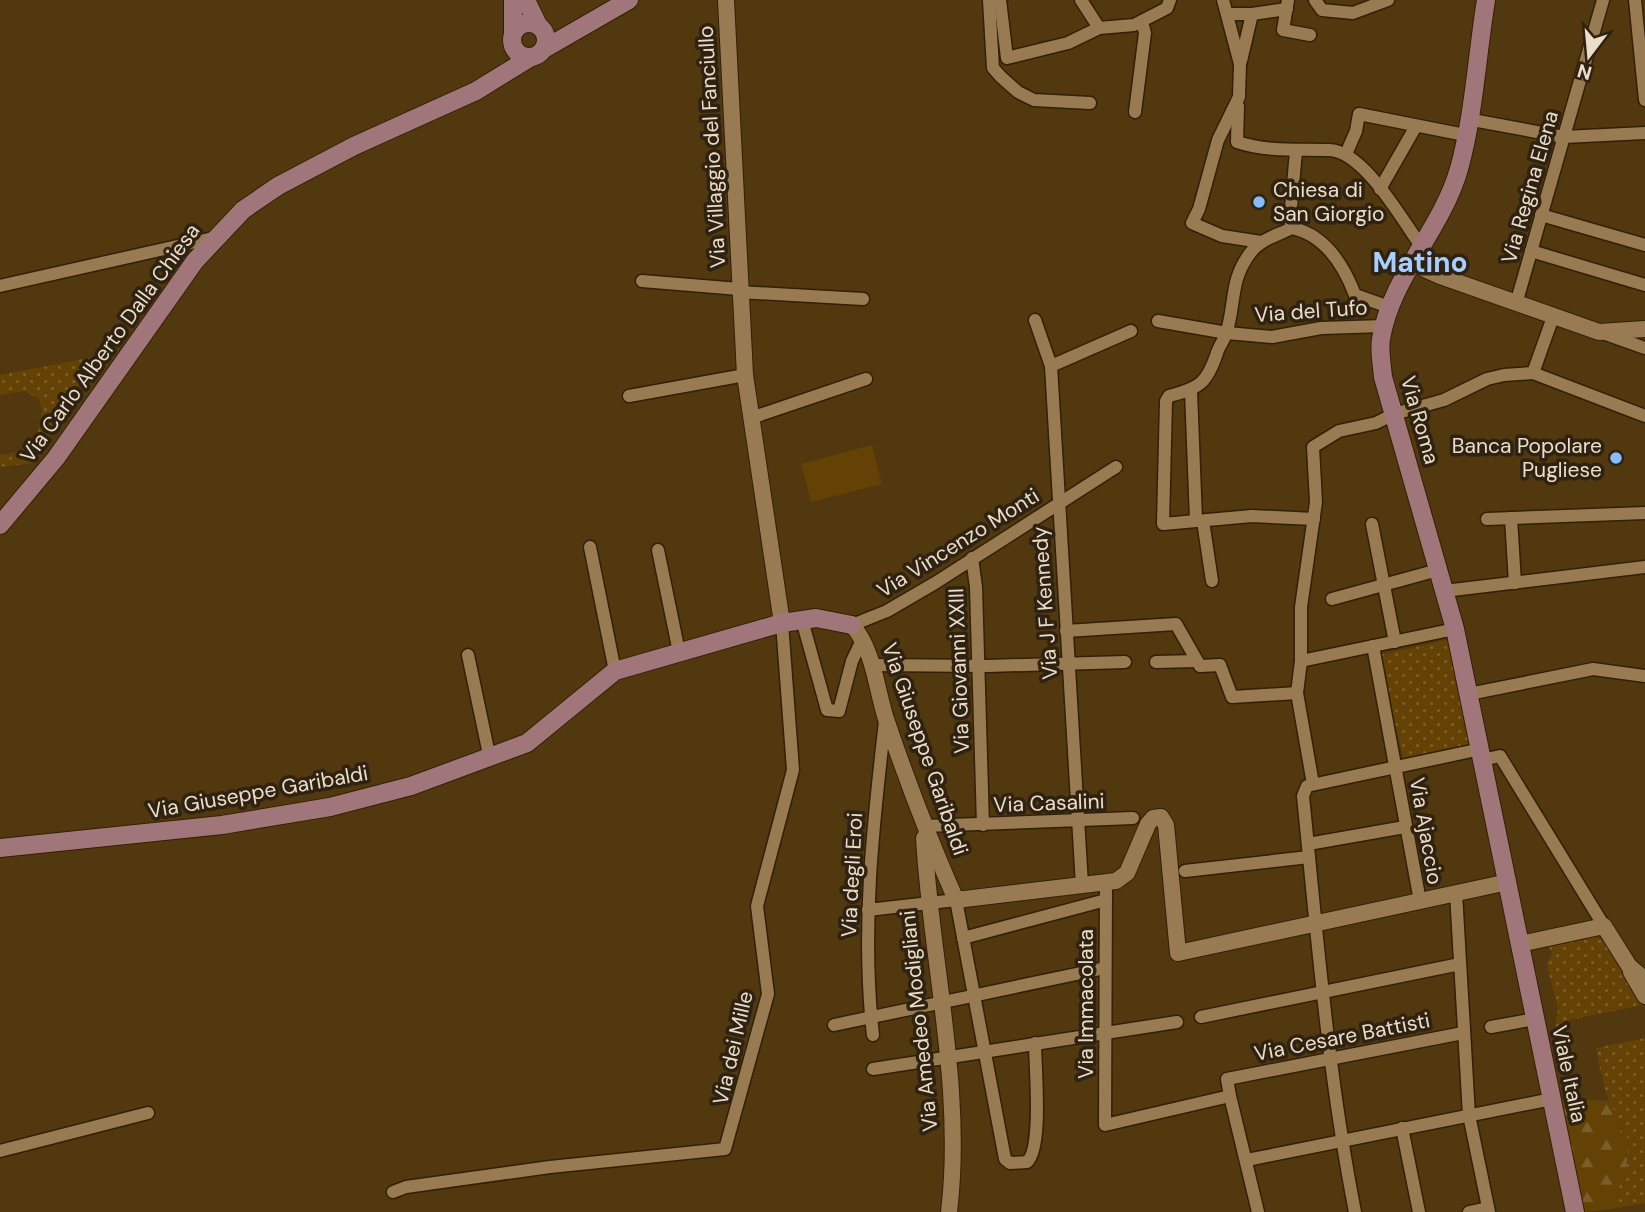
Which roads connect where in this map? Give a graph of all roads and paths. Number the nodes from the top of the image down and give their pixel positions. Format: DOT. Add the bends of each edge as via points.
graph roads {
  1 [pos="513,0"];
  2 [pos="526,0"];
  3 [pos="629,0"];
  4 [pos="726,0"];
  5 [pos="989,0"];
  6 [pos="1000,0"];
  7 [pos="1081,0"];
  8 [pos="1170,0"];
  9 [pos="1223,0"];
  10 [pos="1315,0"];
  11 [pos="1387,0"];
  12 [pos="1486,0"];
  13 [pos="1603,0"];
  14 [pos="1635,0"];
  15 [pos="1288,4"];
  16 [pos="1228,14"];
  17 [pos="1252,15"];
  18 [pos="1142,22"];
  19 [pos="540,27"];
  20 [pos="1099,28"];
  21 [pos="576,29"];
  22 [pos="1310,35"];
  23 [pos="512,38"];
  24 [pos="1642,41"];
  25 [pos="538,53"];
  26 [pos="1240,64"];
  27 [pos="490,84"];
  28 [pos="1239,97"];
  29 [pos="1645,100"];
  30 [pos="1090,103"];
  31 [pos="1135,112"];
  32 [pos="1416,126"];
  33 [pos="1466,127"];
  34 [pos="1645,133"];
  35 [pos="1564,137"];
  36 [pos="1296,151"];
  37 [pos="1346,154"];
  38 [pos="1380,189"];
  39 [pos="1541,215"];
  40 [pos="1292,228"];
  41 [pos="213,238"];
  42 [pos="1261,242"];
  43 [pos="1645,245"];
  44 [pos="1421,246"];
  45 [pos="1531,251"];
  46 [pos="1411,262"];
  47 [pos="642,281"];
  48 [pos="0,285"];
  49 [pos="1645,285"];
  50 [pos="739,291"];
  51 [pos="863,299"];
  52 [pos="1517,303"];
  53 [pos="1392,308"];
  54 [pos="1553,317"];
  55 [pos="1035,320"];
  56 [pos="1158,321"];
  57 [pos="1384,326"];
  58 [pos="1645,329"];
  59 [pos="1131,331"];
  60 [pos="1599,332"];
  61 [pos="1227,333"];
  62 [pos="1645,348"];
  63 [pos="1051,366"];
  64 [pos="1533,373"];
  65 [pos="745,375"];
  66 [pos="866,379"];
  67 [pos="1191,391"];
  68 [pos="629,396"];
  69 [pos="1394,414"];
  70 [pos="1645,416"];
  71 [pos="751,418"];
  72 [pos="1116,467"];
  73 [pos="1058,504"];
  74 [pos="1645,513"];
  75 [pos="1511,518"];
  76 [pos="1314,519"];
  77 [pos="1487,519"];
  78 [pos="1200,521"];
  79 [pos="1371,524"];
  80 [pos="0,525"];
  81 [pos="590,547"];
  82 [pos="658,550"];
  83 [pos="972,558"];
  84 [pos="1645,567"];
  85 [pos="1438,570"];
  86 [pos="1212,581"];
  87 [pos="1515,583"];
  88 [pos="1383,585"];
  89 [pos="1444,591"];
  90 [pos="1332,599"];
  91 [pos="802,621"];
  92 [pos="782,623"];
  93 [pos="1455,629"];
  94 [pos="858,631"];
  95 [pos="1066,631"];
  96 [pos="1395,642"];
  97 [pos="1373,646"];
  98 [pos="679,652"];
  99 [pos="468,655"];
  100 [pos="1196,661"];
  101 [pos="1301,661"];
  102 [pos="1125,662"];
  103 [pos="1156,662"];
  104 [pos="1068,663"];
  105 [pos="977,664"];
  106 [pos="871,666"];
  107 [pos="615,671"];
  108 [pos="1645,676"];
  109 [pos="1297,693"];
  110 [pos="1469,694"];
  111 [pos="886,718"];
  112 [pos="1481,754"];
  113 [pos="490,759"];
  114 [pos="1397,767"];
  115 [pos="1313,784"];
  116 [pos="1133,818"];
  117 [pos="1079,822"];
  118 [pos="983,825"];
  119 [pos="924,826"];
  120 [pos="1405,827"];
  121 [pos="0,848"];
  122 [pos="1309,850"];
  123 [pos="1185,872"];
  124 [pos="1508,882"];
  125 [pos="1106,883"];
  126 [pos="1083,885"];
  127 [pos="1457,893"];
  128 [pos="956,900"];
  129 [pos="1105,900"];
  130 [pos="1420,901"];
  131 [pos="928,903"];
  132 [pos="868,910"];
  133 [pos="1316,924"];
  134 [pos="1604,926"];
  135 [pos="963,938"];
  136 [pos="1520,944"];
  137 [pos="1460,964"];
  138 [pos="1629,966"];
  139 [pos="1105,968"];
  140 [pos="1645,980"];
  141 [pos="1323,993"];
  142 [pos="974,995"];
  143 [pos="1645,996"];
  144 [pos="942,1002"];
  145 [pos="870,1017"];
  146 [pos="1202,1017"];
  147 [pos="1535,1019"];
  148 [pos="1177,1022"];
  149 [pos="834,1025"];
  150 [pos="1491,1027"];
  151 [pos="1105,1032"];
  152 [pos="1463,1033"];
  153 [pos="873,1035"];
  154 [pos="1035,1043"];
  155 [pos="984,1052"];
  156 [pos="947,1057"];
  157 [pos="1331,1059"];
  158 [pos="873,1069"];
  159 [pos="1230,1096"];
  160 [pos="1552,1099"];
  161 [pos="148,1113"];
  162 [pos="1469,1115"];
  163 [pos="1402,1128"];
  164 [pos="1341,1140"];
  165 [pos="0,1151"];
  166 [pos="1247,1160"];
  167 [pos="393,1192"];
  168 [pos="1489,1210"];
  169 [pos="949,1212"];
  170 [pos="1258,1212"];
  171 [pos="1355,1212"];
  172 [pos="1419,1212"];
  173 [pos="1469,1212"];
  174 [pos="1575,1212"];
  1 -- 23 [label="main road"];
  2 -- 19 [label="main road"];
  3 -- 21 [label="main road, Via Carlo Alberto Dalla Chiesa"];
  4 -- 50 [label="street, Via Villaggio del Fanciullo"];
  5 -- 30 [label="street" via="993,68 1001,77 1034,100"];
  6 -- 20 [label="street" via="1007,58 1068,43"];
  7 -- 20 [label="street"];
  8 -- 18 [label="street" via="1167,8"];
  9 -- 16 [label="street"];
  10 -- 11 [label="street" via="1322,10 1353,13"];
  12 -- 33 [label="main road, Via Roma"];
  13 -- 35 [label="street, Via Regina Elena"];
  14 -- 24 [label="street"];
  15 -- 17 [label="street"];
  15 -- 22 [label="street" via="1283,30"];
  16 -- 17 [label="street"];
  16 -- 26 [label="street"];
  17 -- 26 [label="street"];
  18 -- 20 [label="street"];
  18 -- 31 [label="street" via="1145,33"];
  19 -- 21 [label="main road" via="562,32"];
  19 -- 23 [label="main road" via="521,24"];
  19 -- 25 [label="main road" via="546,38"];
  21 -- 25 [label="main road, Via Carlo Alberto Dalla Chiesa"];
  23 -- 25 [label="main road" via="516,52"];
  23 -- 27 [label="main road" via="503,66"];
  24 -- 29 [label="street"];
  25 -- 27 [label="main road, Via Carlo Alberto Dalla Chiesa"];
  26 -- 28 [label="street"];
  27 -- 41 [label="main road, Via Carlo Alberto Dalla Chiesa" via="278,186"];
  28 -- 36 [label="street" via="1237,142"];
  28 -- 42 [label="street" via="1218,140 1192,223 1222,236"];
  32 -- 33 [label="street"];
  32 -- 37 [label="street" via="1359,114"];
  32 -- 38 [label="street"];
  33 -- 35 [label="street"];
  33 -- 44 [label="main road, Via Roma" via="1458,170"];
  34 -- 35 [label="street"];
  35 -- 39 [label="street, Via Regina Elena"];
  36 -- 37 [label="street"];
  36 -- 40 [label="street"];
  37 -- 38 [label="street"];
  38 -- 44 [label="street"];
  39 -- 43 [label="street"];
  39 -- 45 [label="street, Via Regina Elena"];
  40 -- 42 [label="street"];
  40 -- 53 [label="street" via="1302,230 1332,253 1356,295"];
  41 -- 48 [label="street"];
  41 -- 80 [label="main road, Via Carlo Alberto Dalla Chiesa" via="56,458"];
  42 -- 61 [label="street" via="1251,251 1233,286"];
  44 -- 46 [label="main road, Via Roma"];
  45 -- 49 [label="street"];
  45 -- 52 [label="street, Via Regina Elena"];
  46 -- 52 [label="street"];
  46 -- 53 [label="main road, Via Roma"];
  47 -- 50 [label="street"];
  50 -- 51 [label="street, Via Villaggio del Fanciullo"];
  50 -- 65 [label="street, Via Villaggio del Fanciullo"];
  52 -- 54 [label="street"];
  53 -- 57 [label="main road, Via Roma"];
  54 -- 60 [label="street"];
  54 -- 64 [label="street"];
  55 -- 63 [label="street, Via J F Kennedy"];
  56 -- 61 [label="street, Via del Tufo"];
  57 -- 61 [label="street, Via del Tufo" via="1321,328 1272,337"];
  57 -- 69 [label="main road, Via Roma" via="1380,343 1383,377"];
  58 -- 60 [label="street"];
  59 -- 63 [label="street"];
  60 -- 62 [label="street"];
  61 -- 67 [label="street" via="1210,376"];
  63 -- 73 [label="street, Via J F Kennedy"];
  64 -- 69 [label="street" via="1487,379 1444,400"];
  64 -- 70 [label="street"];
  65 -- 68 [label="street"];
  65 -- 71 [label="street, Via Villaggio del Fanciullo"];
  66 -- 71 [label="street"];
  67 -- 78 [label="street"];
  67 -- 78 [label="street" via="1169,396 1166,401 1163,524"];
  69 -- 76 [label="street" via="1339,431 1313,447"];
  69 -- 85 [label="main road, Via Roma"];
  71 -- 92 [label="street, Via Villaggio del Fanciullo"];
  72 -- 73 [label="street, Via Vincenzo Monti"];
  73 -- 83 [label="street, Via Vincenzo Monti"];
  73 -- 95 [label="street, Via J F Kennedy"];
  74 -- 75 [label="street"];
  75 -- 77 [label="street"];
  75 -- 87 [label="street"];
  76 -- 78 [label="street" via="1252,516"];
  76 -- 101 [label="street" via="1301,607"];
  78 -- 86 [label="street"];
  79 -- 88 [label="street"];
  81 -- 107 [label="street"];
  82 -- 98 [label="street"];
  83 -- 94 [label="street, Via Vincenzo Monti"];
  83 -- 105 [label="street, Via Giovanni XXIII"];
  84 -- 87 [label="street"];
  85 -- 88 [label="street"];
  85 -- 89 [label="main road, Via Roma"];
  87 -- 89 [label="street"];
  88 -- 90 [label="street"];
  88 -- 96 [label="street"];
  89 -- 93 [label="main road, Via Roma"];
  91 -- 92 [label="main road, Via Giuseppe Garibaldi"];
  91 -- 94 [label="main road, Via Giuseppe Garibaldi" via="817,618"];
  91 -- 94 [label="street" via="827,710 839,711"];
  92 -- 98 [label="main road, Via Giuseppe Garibaldi"];
  92 -- 167 [label="street, Via dei Mille" via="793,770 757,905 768,994 725,1149 550,1167"];
  93 -- 96 [label="street"];
  93 -- 110 [label="main road, Via Roma"];
  94 -- 106 [label="street, Via Giuseppe Garibaldi"];
  95 -- 100 [label="street" via="1176,624"];
  95 -- 104 [label="street, Via J F Kennedy"];
  96 -- 97 [label="street"];
  97 -- 101 [label="street"];
  97 -- 114 [label="street, Via Ajaccio"];
  98 -- 107 [label="main road, Via Giuseppe Garibaldi"];
  99 -- 113 [label="street"];
  100 -- 103 [label="street"];
  100 -- 109 [label="street" via="1200,666 1220,666 1232,697"];
  101 -- 109 [label="street"];
  102 -- 104 [label="street"];
  104 -- 105 [label="street"];
  104 -- 117 [label="street, Via J F Kennedy"];
  105 -- 106 [label="street"];
  105 -- 118 [label="street, Via Giovanni XXIII"];
  106 -- 111 [label="street, Via Giuseppe Garibaldi"];
  107 -- 113 [label="main road, Via Giuseppe Garibaldi" via="527,743"];
  108 -- 110 [label="street" via="1593,669"];
  109 -- 115 [label="street"];
  110 -- 112 [label="main road, Via Roma"];
  111 -- 119 [label="street, Via Giuseppe Garibaldi"];
  111 -- 132 [label="street, Via degli Eroi"];
  112 -- 114 [label="street"];
  112 -- 124 [label="main road, Via Roma"];
  112 -- 134 [label="street" via="1500,756"];
  113 -- 121 [label="main road, Via Giuseppe Garibaldi" via="330,807 222,825"];
  114 -- 115 [label="street"];
  114 -- 120 [label="street, Via Ajaccio"];
  115 -- 122 [label="street" via="1303,796"];
  116 -- 117 [label="street, Via Casalini"];
  117 -- 118 [label="street, Via Casalini"];
  117 -- 126 [label="street, Via J F Kennedy"];
  118 -- 119 [label="street, Via Casalini"];
  119 -- 128 [label="street, Via Giuseppe Garibaldi"];
  119 -- 131 [label="street, Via Amedeo Modigliani"];
  120 -- 122 [label="street"];
  120 -- 130 [label="street, Via Ajaccio"];
  122 -- 123 [label="street"];
  122 -- 133 [label="street"];
  124 -- 127 [label="street"];
  124 -- 136 [label="main road, Via Roma"];
  125 -- 126 [label="street"];
  125 -- 129 [label="street, Via Immacolata"];
  125 -- 133 [label="street" via="1127,873 1148,824 1161,817 1166,825 1178,953"];
  126 -- 128 [label="street"];
  127 -- 130 [label="street"];
  127 -- 137 [label="street"];
  128 -- 131 [label="street"];
  128 -- 135 [label="street"];
  129 -- 135 [label="street"];
  129 -- 139 [label="street, Via Immacolata"];
  130 -- 133 [label="street"];
  131 -- 132 [label="street"];
  131 -- 144 [label="street, Via Amedeo Modigliani"];
  132 -- 145 [label="street, Via degli Eroi"];
  133 -- 141 [label="street"];
  134 -- 136 [label="street"];
  134 -- 138 [label="street"];
  135 -- 142 [label="street"];
  136 -- 147 [label="main road, Viale Italia"];
  137 -- 141 [label="street"];
  137 -- 152 [label="street"];
  138 -- 140 [label="street"];
  138 -- 143 [label="street"];
  139 -- 142 [label="street"];
  139 -- 151 [label="street, Via Immacolata"];
  141 -- 146 [label="street"];
  141 -- 157 [label="street"];
  142 -- 144 [label="street"];
  142 -- 155 [label="street"];
  144 -- 145 [label="street"];
  144 -- 156 [label="street, Via Amedeo Modigliani"];
  145 -- 149 [label="street"];
  145 -- 153 [label="street, Via degli Eroi"];
  147 -- 150 [label="street"];
  147 -- 160 [label="main road, Viale Italia"];
  148 -- 151 [label="street"];
  151 -- 154 [label="street"];
  151 -- 159 [label="street, Via Immacolata" via="1105,1125"];
  152 -- 157 [label="street, Via Cesare Battisti"];
  152 -- 162 [label="street"];
  154 -- 155 [label="street"];
  154 -- 155 [label="street" via="1036,1132 1033,1157 1027,1162 1005,1159"];
  155 -- 156 [label="street"];
  156 -- 158 [label="street"];
  156 -- 169 [label="street, Via Amedeo Modigliani" via="954,1172"];
  157 -- 159 [label="street, Via Cesare Battisti" via="1227,1079"];
  157 -- 164 [label="street"];
  159 -- 166 [label="street"];
  160 -- 162 [label="street"];
  160 -- 174 [label="main road, Viale Italia"];
  161 -- 165 [label="street"];
  162 -- 163 [label="street"];
  162 -- 168 [label="street"];
  163 -- 164 [label="street"];
  163 -- 172 [label="street"];
  164 -- 166 [label="street"];
  164 -- 171 [label="street"];
  166 -- 170 [label="street"];
  168 -- 173 [label="street"];
}
